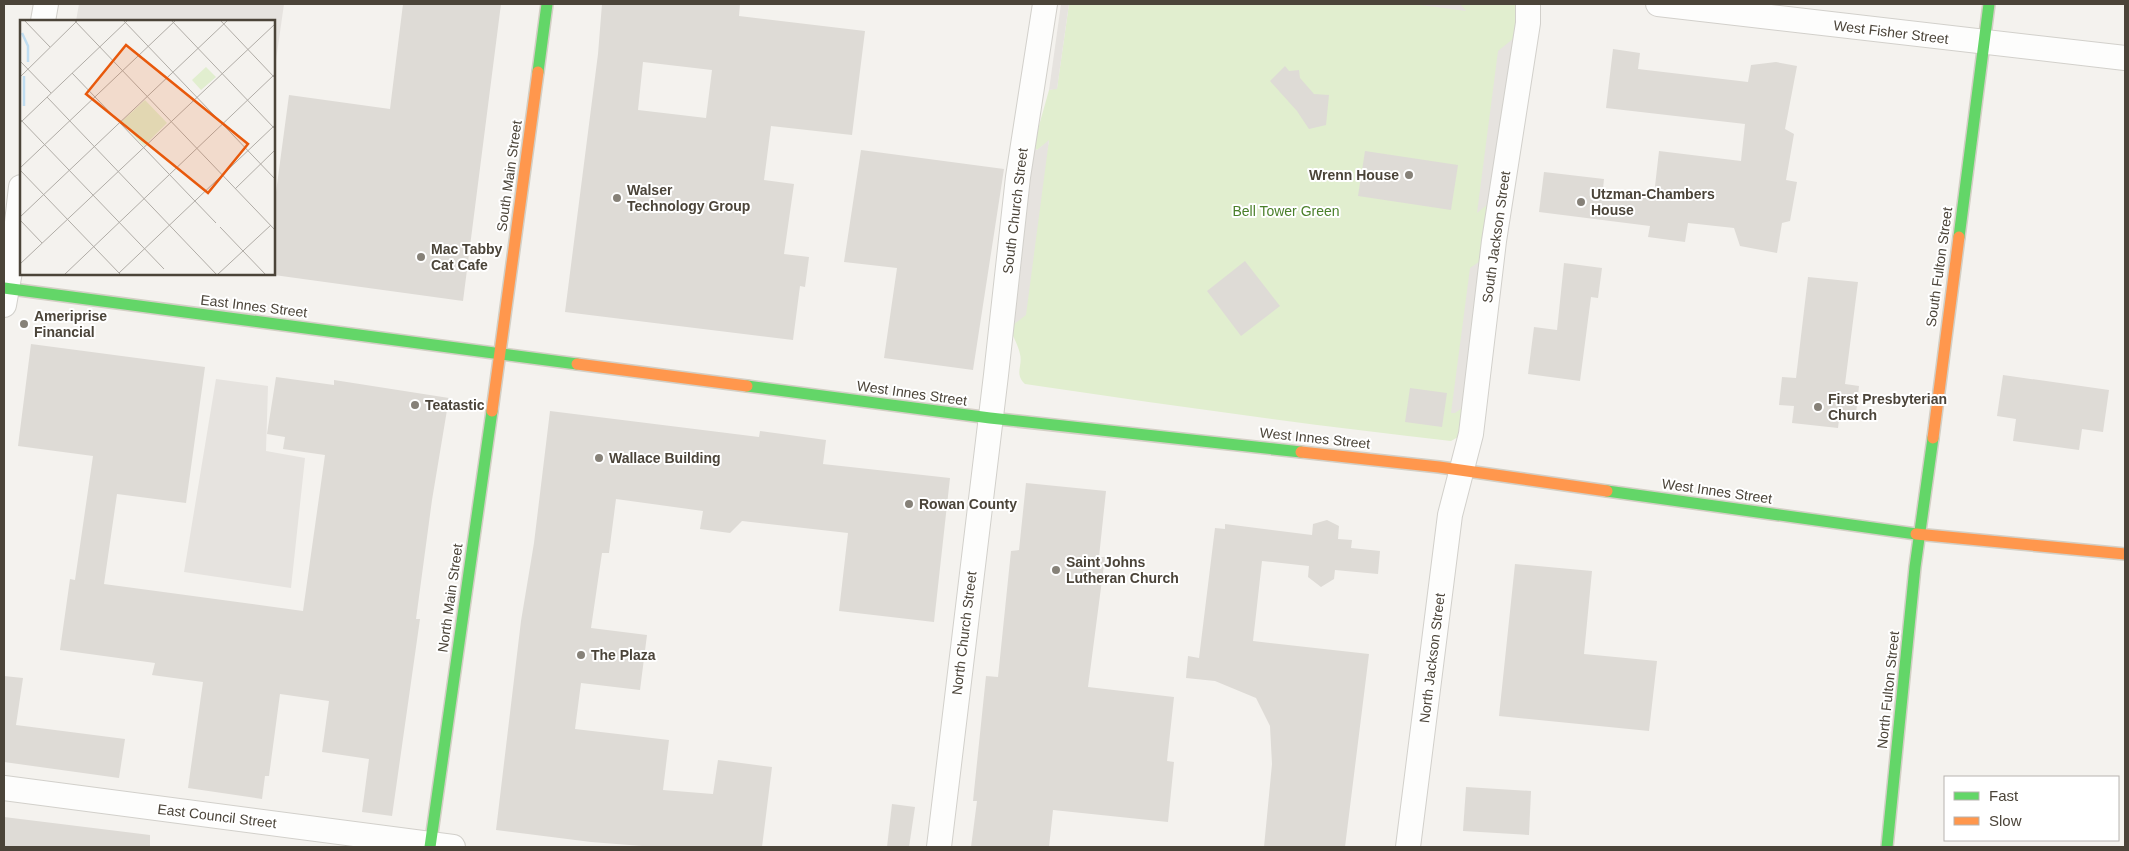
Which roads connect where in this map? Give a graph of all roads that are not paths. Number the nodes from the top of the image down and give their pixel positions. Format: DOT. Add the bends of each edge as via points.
graph roads {
  1 [pos="46,4"];
  2 [pos="547,4"];
  3 [pos="1045,4"];
  4 [pos="1528,4"];
  5 [pos="1658,4"];
  6 [pos="1988,4"];
  7 [pos="43,20"];
  8 [pos="1984,42"];
  9 [pos="2125,58"];
  10 [pos="20,196"];
  11 [pos="4,294"];
  12 [pos="500,353"];
  13 [pos="990,418"];
  14 [pos="1463,470"];
  15 [pos="1920,535"];
  16 [pos="2125,554"];
  17 [pos="4,788"];
  18 [pos="438,846"];
  19 [pos="939,847"];
  20 [pos="1408,847"];
  21 [pos="1887,847"];
  1 -- 7 [label="street"];
  2 -- 12 [label="main road, South Main Street"];
  3 -- 13 [label="street, South Church Street" via="1018,177"];
  4 -- 14 [label="street, South Jackson Street" via="1528,23"];
  5 -- 8 [label="street, West Fisher Street"];
  6 -- 8 [label="main road, South Fulton Street"];
  8 -- 9 [label="street, West Fisher Street"];
  8 -- 15 [label="main road, South Fulton Street"];
  10 -- 11 [label="street" via="14,249"];
  11 -- 12 [label="main road, East Innes Street"];
  12 -- 13 [label="main road, West Innes Street"];
  12 -- 18 [label="main road, North Main Street"];
  13 -- 14 [label="main road, West Innes Street"];
  13 -- 19 [label="street, North Church Street"];
  14 -- 15 [label="main road, West Innes Street"];
  14 -- 20 [label="street, North Jackson Street" via="1450,515"];
  15 -- 16 [label="main road, West Innes Street"];
  15 -- 21 [label="main road, North Fulton Street"];
  17 -- 18 [label="street, East Council Street"];
}
